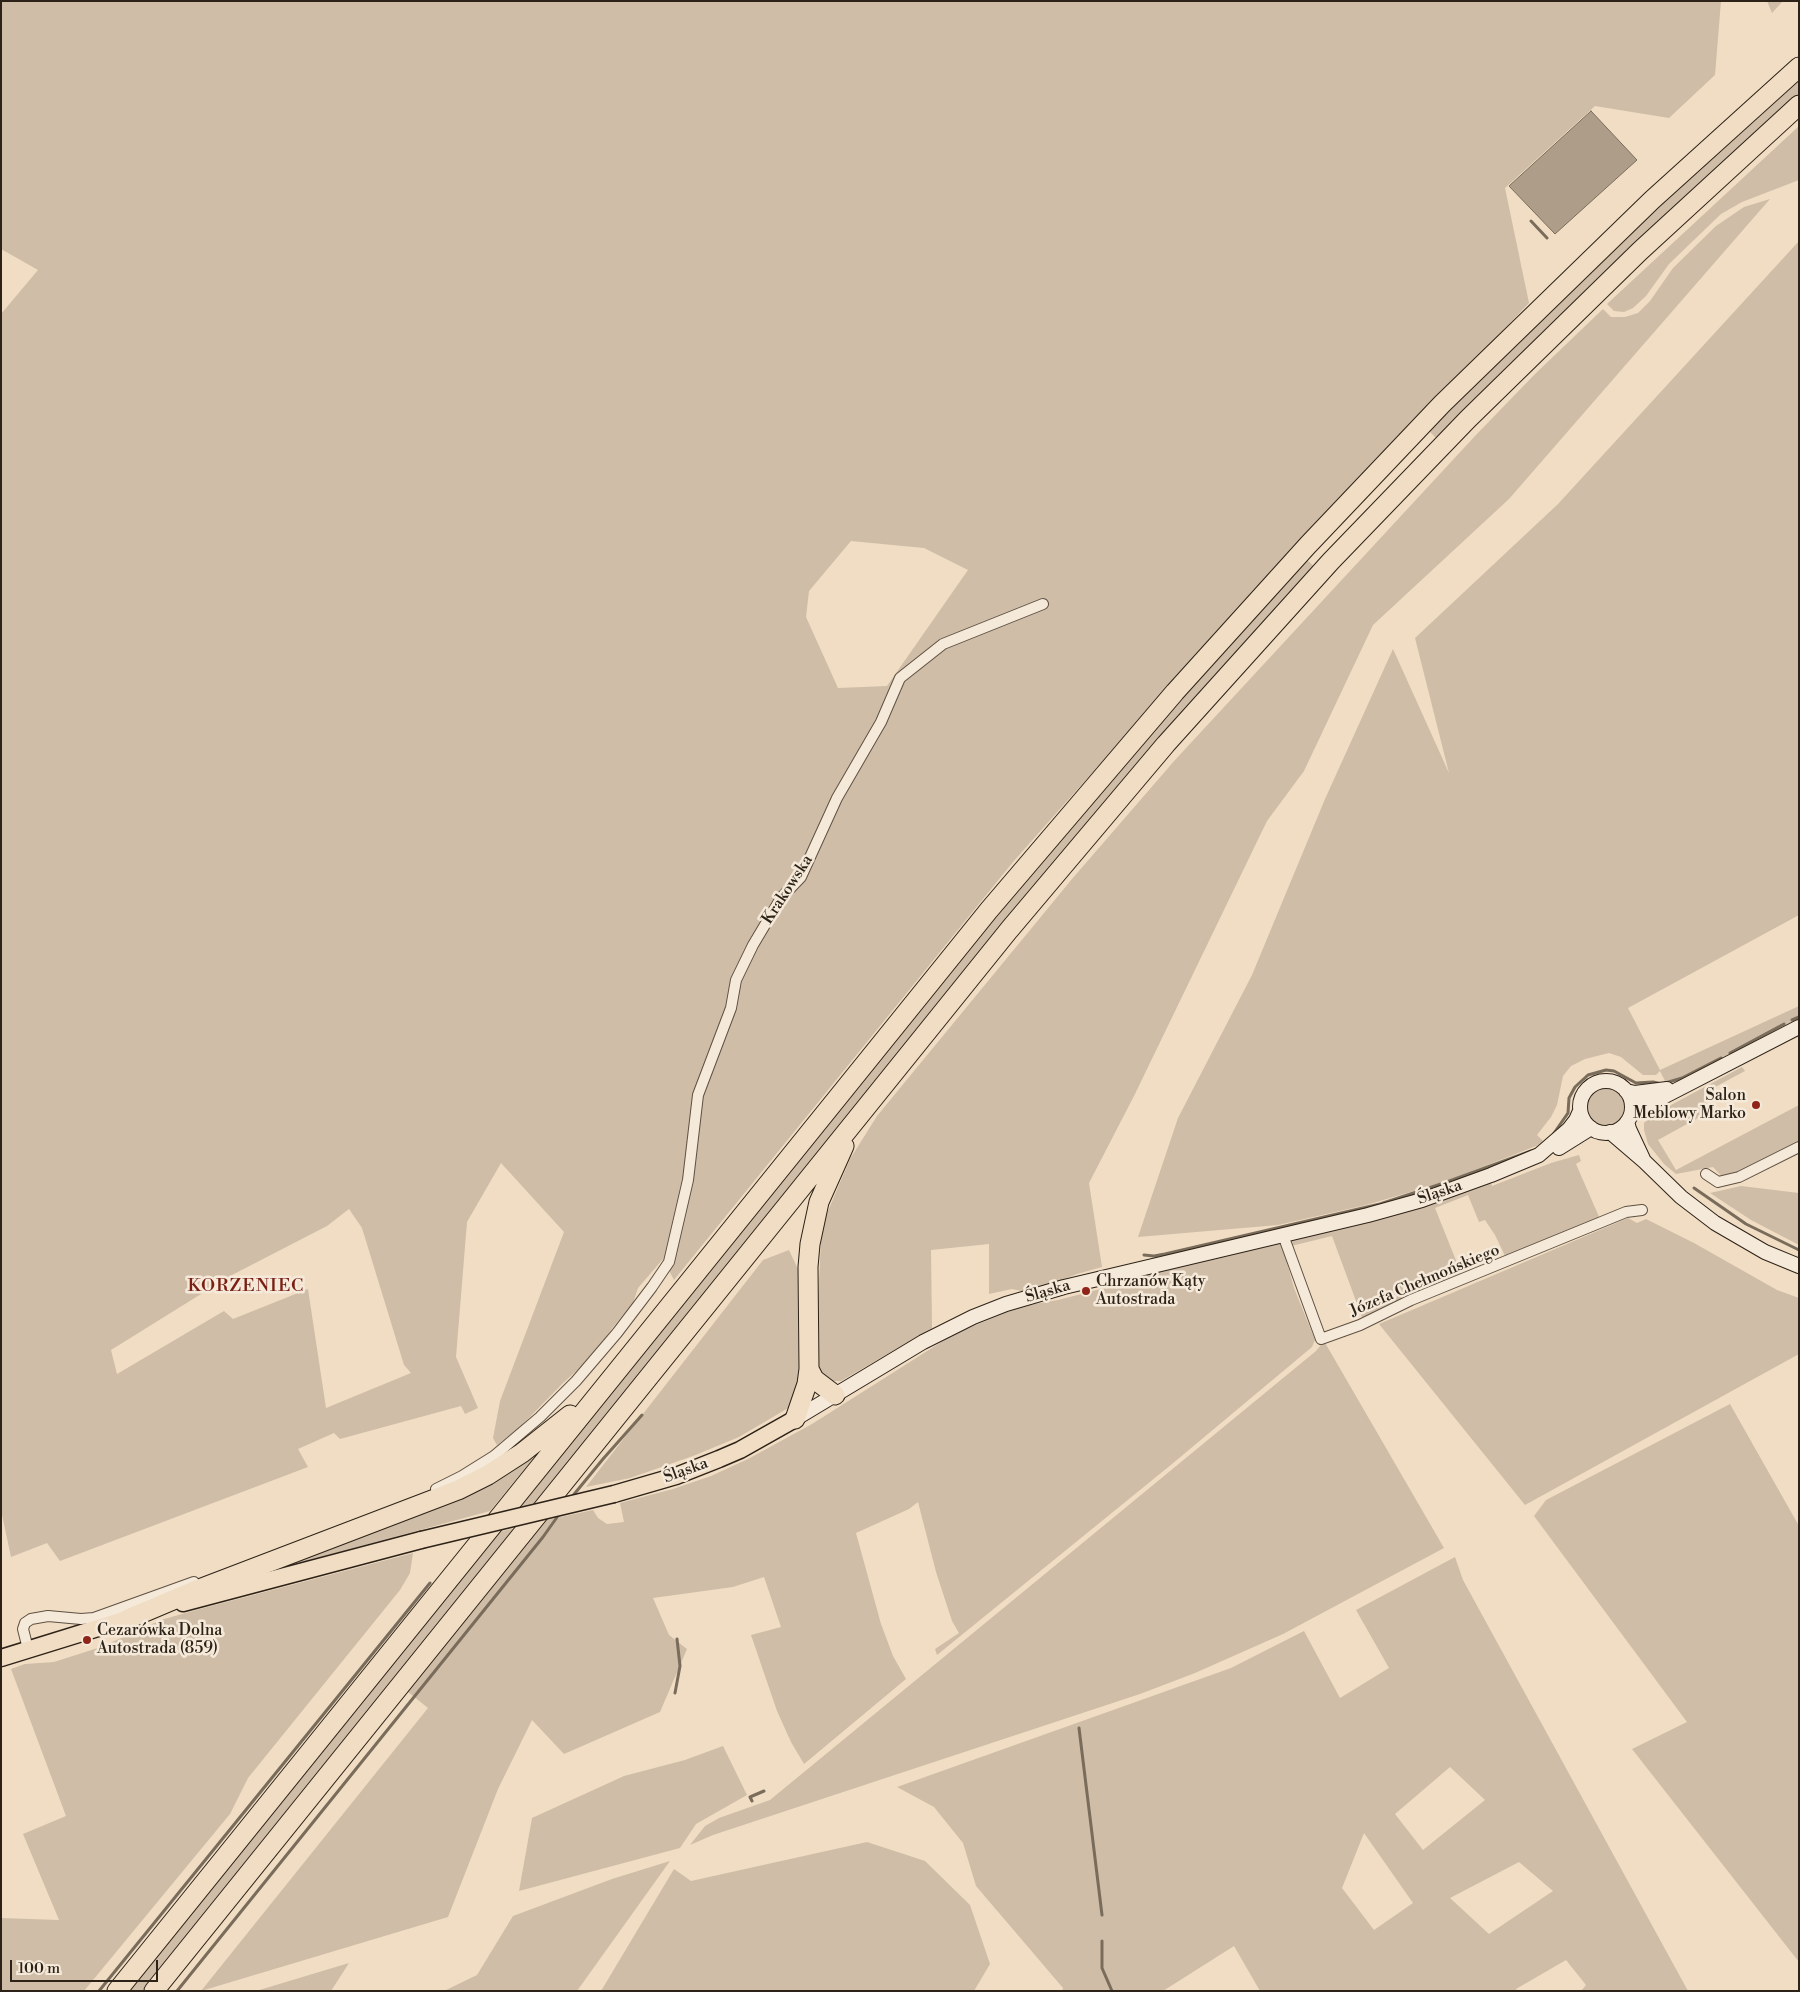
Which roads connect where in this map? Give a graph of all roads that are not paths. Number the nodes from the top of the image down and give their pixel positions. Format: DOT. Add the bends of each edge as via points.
graph roads {
  1 [pos="1799,67"];
  2 [pos="1799,105"];
  3 [pos="1043,604"];
  4 [pos="1799,1026"];
  5 [pos="1678,1088"];
  6 [pos="1626,1091"];
  7 [pos="1580,1111"];
  8 [pos="1630,1116"];
  9 [pos="856,1119"];
  10 [pos="1591,1128"];
  11 [pos="1610,1132"];
  12 [pos="1799,1147"];
  13 [pos="1539,1154"];
  14 [pos="1645,1162"];
  15 [pos="1706,1174"];
  16 [pos="1642,1210"];
  17 [pos="1283,1235"];
  18 [pos="1799,1266"];
  19 [pos="809,1369"];
  20 [pos="612,1377"];
  21 [pos="835,1395"];
  22 [pos="795,1419"];
  23 [pos="128,1618"];
  24 [pos="28,1649"];
  25 [pos="1,1658"];
  26 [pos="118,1991"];
  27 [pos="154,1991"];
  1 -- 20 [label="highway" via="1593,256 1473,373 1283,572 1163,705 989,910"];
  2 -- 9 [label="highway" via="1576,312 1325,568 1197,709 1009,930"];
  3 -- 24 [label="street, Krakowska" via="943,644 900,678 881,722 837,798 801,877 781,898 736,980 731,1008 698,1095 688,1180 675,1242 665,1268 617,1333 576,1381 516,1438 462,1476 421,1496 94,1618 31,1618 24,1629"];
  4 -- 5 [label="main road"];
  5 -- 6 [label="main road" via="1644,1093"];
  5 -- 8 [label="main road"];
  6 -- 7 [label="main road" via="1621,1085 1607,1081 1592,1085 1582,1096"];
  6 -- 8 [label="main road" via="1630,1098"];
  7 -- 10 [label="main road"];
  7 -- 13 [label="main road, Śląska" via="1569,1130"];
  8 -- 11 [label="main road"];
  8 -- 14 [label="main road" via="1628,1129"];
  9 -- 19 [label="highway" via="826,1183 814,1223 808,1267"];
  9 -- 27 [label="highway"];
  10 -- 11 [label="main road"];
  10 -- 13 [label="main road, Śląska" via="1549,1153"];
  11 -- 14 [label="main road"];
  12 -- 15 [label="street" via="1739,1177 1718,1182"];
  13 -- 17 [label="main road, Śląska" via="1422,1200"];
  14 -- 18 [label="main road" via="1681,1197 1715,1223 1766,1252"];
  16 -- 17 [label="street, Józefa Chełmońskiego" via="1626,1212 1321,1339"];
  17 -- 21 [label="main road, Śląska" via="1064,1287 1000,1306 940,1333"];
  19 -- 21 [label="highway" via="814,1380"];
  19 -- 22 [label="highway"];
  20 -- 23 [label="highway" via="533,1445 500,1468 458,1490"];
  20 -- 26 [label="highway"];
  21 -- 22 [label="main road, Śląska"];
  22 -- 23 [label="main road, Śląska, bridge" via="740,1450 676,1476"];
  23 -- 24 [label="main road"];
  24 -- 25 [label="main road"];
}
